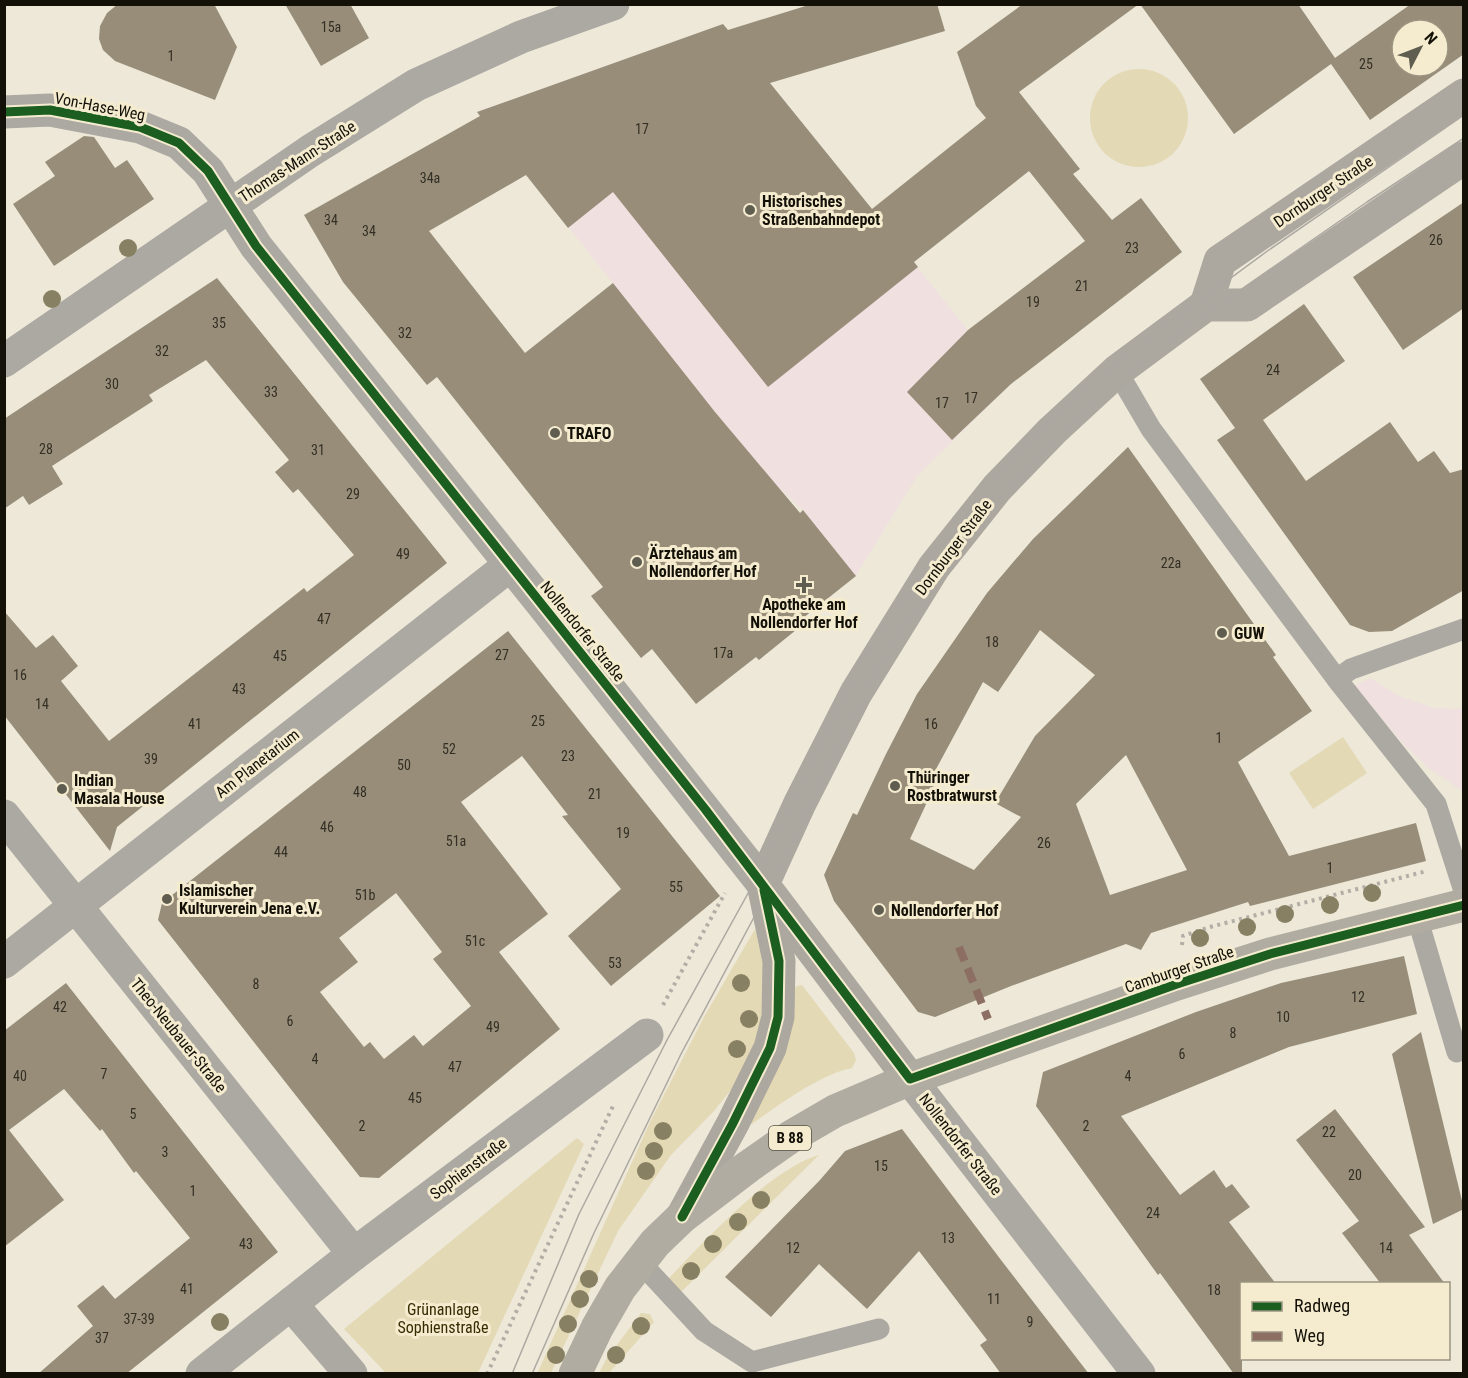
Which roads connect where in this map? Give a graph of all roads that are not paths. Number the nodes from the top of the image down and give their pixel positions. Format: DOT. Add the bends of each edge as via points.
graph roads {
  1 [pos="613,4"];
  2 [pos="1464,95"];
  3 [pos="4,112"];
  4 [pos="1464,158"];
  5 [pos="229,205"];
  6 [pos="1206,305"];
  7 [pos="4,361"];
  8 [pos="1117,371"];
  9 [pos="510,565"];
  10 [pos="1464,629"];
  11 [pos="1337,679"];
  12 [pos="4,816"];
  13 [pos="763,884"];
  14 [pos="1464,891"];
  15 [pos="1464,905"];
  16 [pos="76,906"];
  17 [pos="1417,917"];
  18 [pos="4,962"];
  19 [pos="647,1035"];
  20 [pos="1457,1052"];
  21 [pos="910,1079"];
  22 [pos="682,1217"];
  23 [pos="354,1254"];
  24 [pos="640,1262"];
  25 [pos="291,1304"];
  26 [pos="879,1329"];
  27 [pos="202,1374"];
  28 [pos="351,1374"];
  29 [pos="575,1374"];
  30 [pos="1139,1374"];
  1 -- 5 [label="street, Thomas-Mann-Straße" via="521,37 416,85"];
  2 -- 6 [label="street, Dornburger Straße" via="1220,261"];
  3 -- 5 [label="street, Von-Hase-Weg" via="50,110 140,127 179,143 208,171"];
  4 -- 6 [label="street" via="1247,305"];
  5 -- 7 [label="street, Thomas-Mann-Straße"];
  5 -- 9 [label="street, Nollendorfer Straße" via="256,246"];
  6 -- 8 [label="street, Dornburger Straße"];
  8 -- 11 [label="lane" via="1151,429"];
  8 -- 13 [label="street, Dornburger Straße" via="1052,430 997,488 934,567 856,693"];
  9 -- 13 [label="street, Nollendorfer Straße"];
  9 -- 16 [label="street, Am Planetarium"];
  10 -- 11 [label="lane" via="1351,669"];
  11 -- 14 [label="lane" via="1436,804"];
  12 -- 16 [label="street, Theo-Neubauer-Straße"];
  13 -- 21 [label="street, Nollendorfer Straße"];
  13 -- 22 [label="street" via="779,961 778,1017 771,1048"];
  15 -- 17 [label="main road, Camburger Straße / B 88"];
  16 -- 18 [label="street, Am Planetarium"];
  16 -- 23 [label="street, Theo-Neubauer-Straße"];
  17 -- 20 [label="lane"];
  17 -- 21 [label="main road, Camburger Straße / B 88" via="1260,957"];
  19 -- 23 [label="street, Sophienstraße"];
  21 -- 22 [label="main road, B 88" via="835,1111 792,1136"];
  21 -- 30 [label="street, Nollendorfer Straße"];
  22 -- 24 [label="main road, B 88"];
  23 -- 25 [label="street, Sophienstraße"];
  24 -- 26 [label="lane" via="704,1330 752,1362"];
  24 -- 29 [label="main road, B 88" via="620,1288"];
  25 -- 27 [label="street, Sophienstraße"];
  25 -- 28 [label="street"];
}
